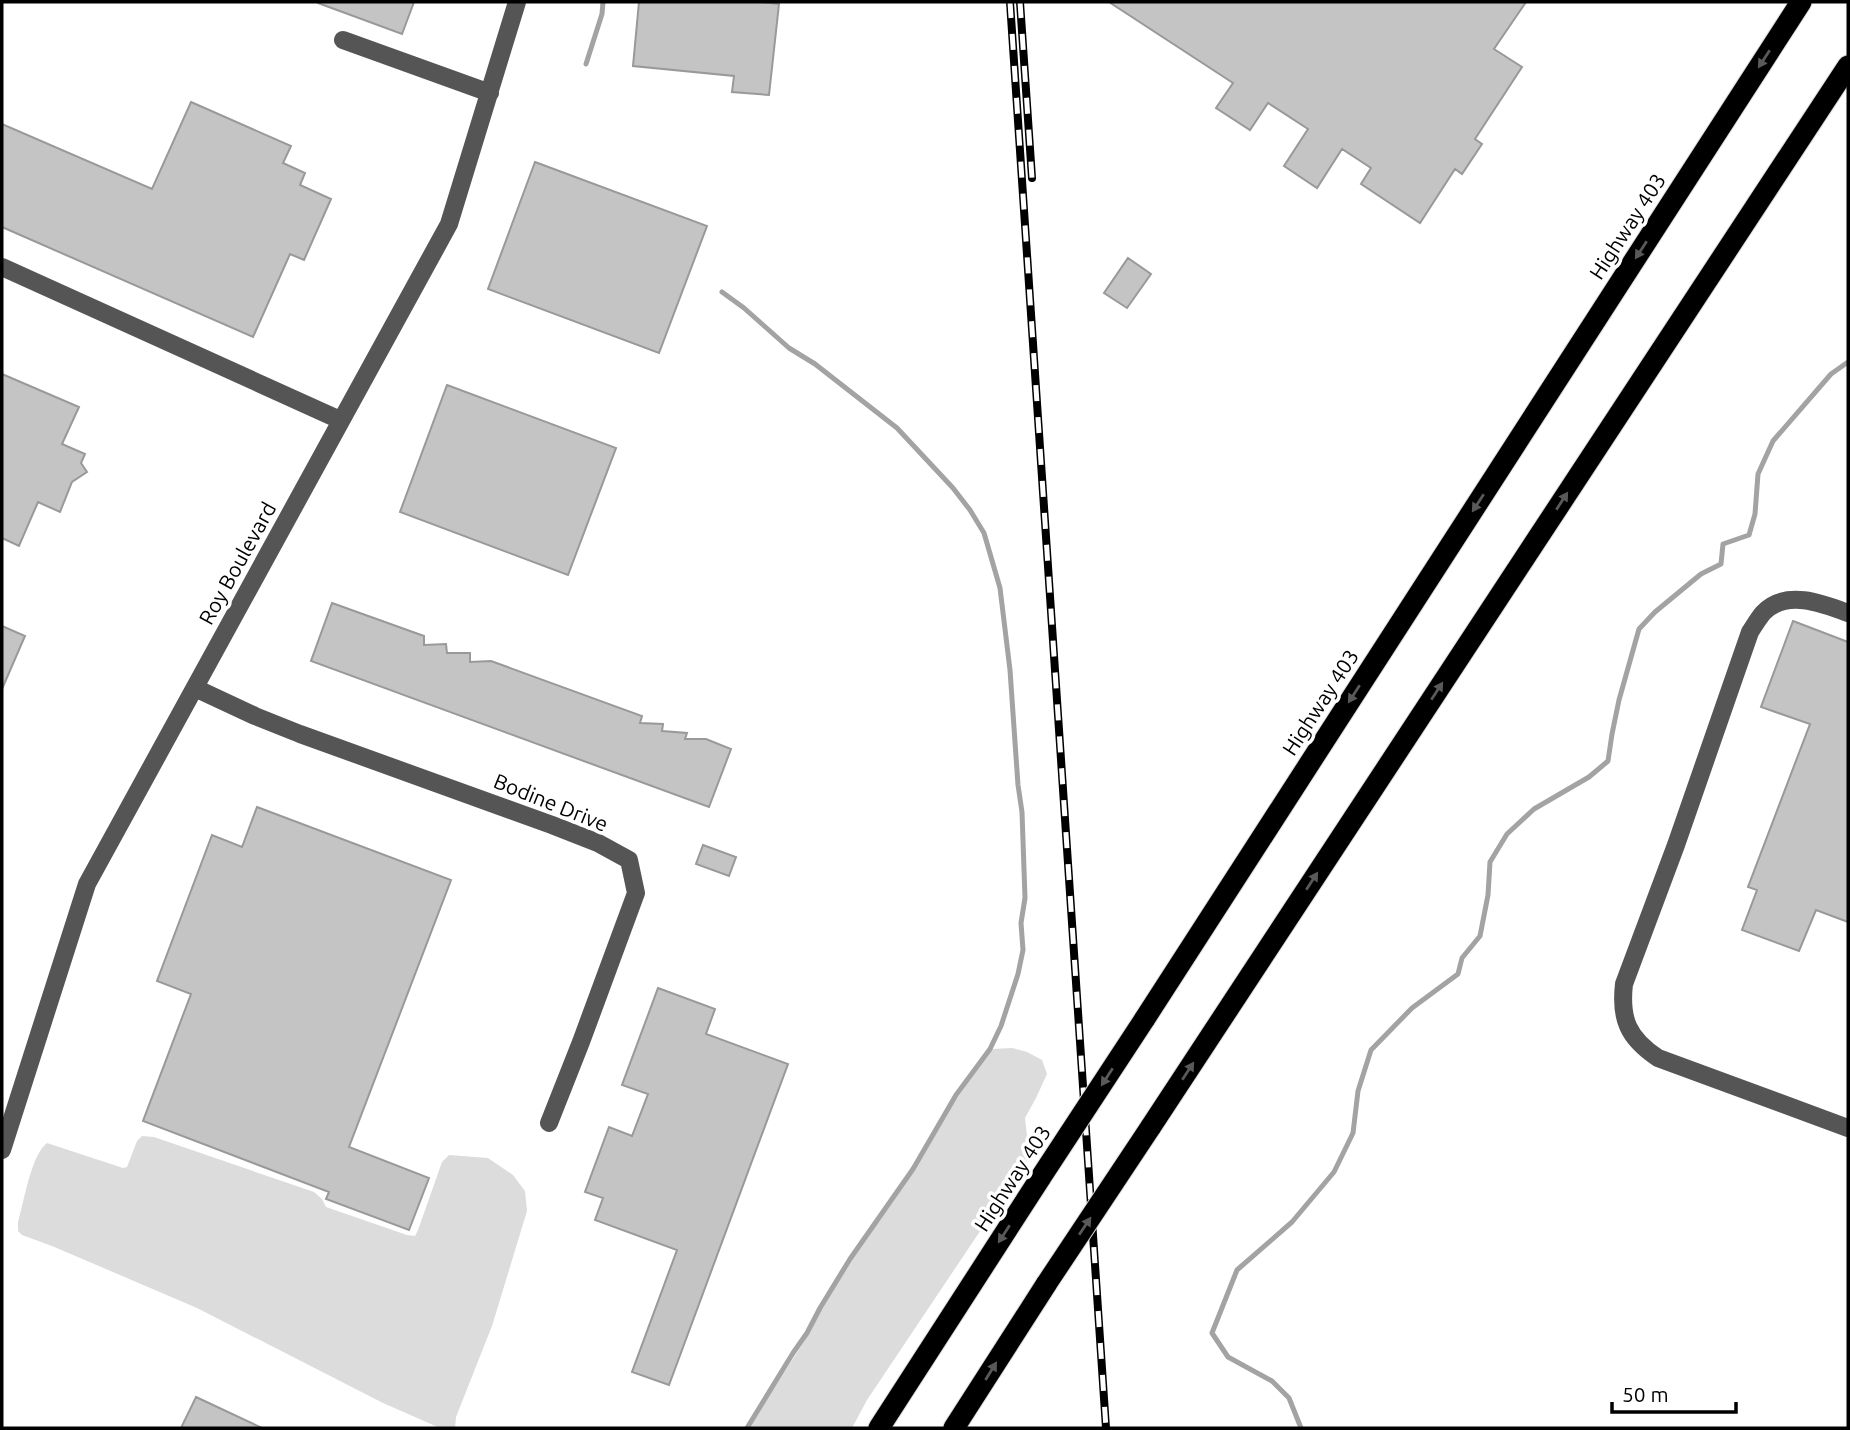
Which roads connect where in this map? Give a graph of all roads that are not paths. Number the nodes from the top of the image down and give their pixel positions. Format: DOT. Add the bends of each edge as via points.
graph roads {
  1 [pos="517,2"];
  2 [pos="1801,2"];
  3 [pos="343,40"];
  4 [pos="1848,66"];
  5 [pos="490,93"];
  6 [pos="2,267"];
  7 [pos="340,420"];
  8 [pos="1848,613"];
  9 [pos="195,688"];
  10 [pos="549,1124"];
  11 [pos="1848,1128"];
  12 [pos="2,1150"];
  13 [pos="879,1428"];
  14 [pos="954,1428"];
  1 -- 5 [label="street, Roy Boulevard"];
  2 -- 13 [label="highway, Highway 403, one-way, bridge"];
  3 -- 5 [label="street"];
  14 -- 4 [label="highway, one-way, bridge"];
  5 -- 7 [label="street, Roy Boulevard" via="449,224"];
  6 -- 7 [label="street"];
  7 -- 9 [label="street, Roy Boulevard"];
  8 -- 11 [label="street" via="1821,603 1784,600 1765,612 1750,632 1622,1001 1632,1035 1658,1058"];
  9 -- 10 [label="street, Bodine Drive" via="277,725 552,825 629,860 636,893"];
  9 -- 12 [label="street, Roy Boulevard" via="87,884"];
}
